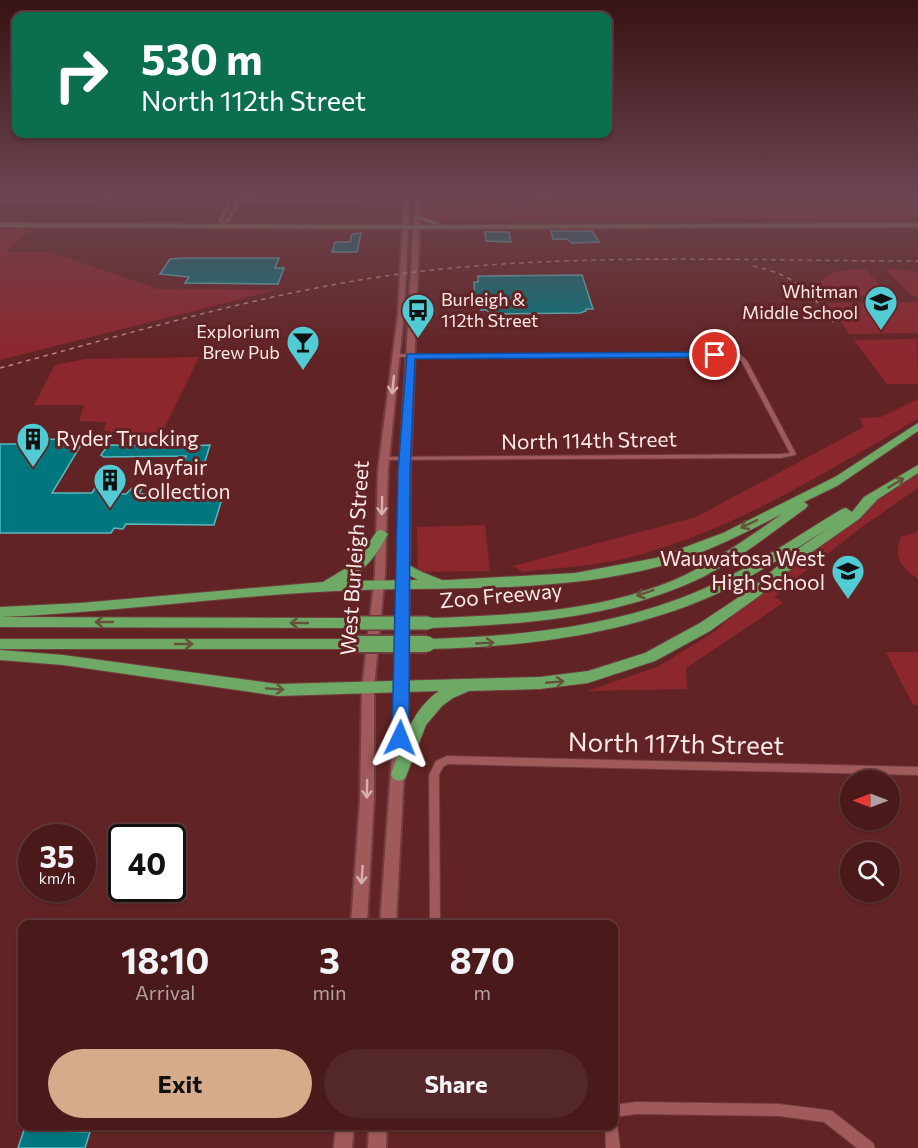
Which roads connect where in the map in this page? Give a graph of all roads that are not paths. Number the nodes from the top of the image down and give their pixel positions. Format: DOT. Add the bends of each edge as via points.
graph roads {
  1 [pos="404,249"];
  2 [pos="416,249"];
  3 [pos="411,356"];
  4 [pos="396,357"];
  5 [pos="918,426"];
  6 [pos="384,459"];
  7 [pos="406,459"];
  8 [pos="918,468"];
  9 [pos="839,479"];
  10 [pos="874,496"];
  11 [pos="382,534"];
  12 [pos="403,566"];
  13 [pos="447,584"];
  14 [pos="404,585"];
  15 [pos="378,586"];
  16 [pos="323,587"];
  17 [pos="0,612"];
  18 [pos="0,622"];
  19 [pos="0,644"];
  20 [pos="0,655"];
  21 [pos="402,685"];
  22 [pos="476,685"];
  23 [pos="368,688"];
  24 [pos="918,771"];
  25 [pos="399,774"];
  26 [pos="359,920"];
  27 [pos="388,920"];
  28 [pos="435,920"];
  29 [pos="618,1110"];
  30 [pos="345,1130"];
  31 [pos="378,1130"];
  32 [pos="611,1130"];
  33 [pos="344,1148"];
  34 [pos="377,1148"];
  35 [pos="613,1148"];
  36 [pos="868,1148"];
  1 -- 4 [label="main road, West Burleigh Street"];
  2 -- 3 [label="main road, West Burleigh Street"];
  3 -- 4 [label="street"];
  3 -- 7 [label="main road, West Burleigh Street"];
  3 -- 7 [label="street, North 114th Street" via="739,356 793,454"];
  4 -- 6 [label="main road, West Burleigh Street, one-way"];
  5 -- 9 [label="highway, Zoo Freeway"];
  6 -- 7 [label="street, North 114th Street"];
  6 -- 11 [label="main road, West Burleigh Street, one-way"];
  7 -- 12 [label="main road, West Burleigh Street"];
  10 -- 8 [label="highway, Zoo Freeway, one-way"];
  9 -- 13 [label="highway, one-way" via="714,541 659,562 570,579"];
  9 -- 18 [label="highway, Zoo Freeway, one-way, bridge" via="710,567 624,600 553,615 428,623"];
  19 -- 10 [label="highway, Zoo Freeway, one-way, bridge" via="427,644 501,642 559,635 600,628 710,591"];
  22 -- 10 [label="highway, one-way" via="588,678 650,657 752,595 804,551 855,516"];
  11 -- 15 [label="main road, West Burleigh Street"];
  11 -- 16 [label="highway" via="368,559 351,575"];
  12 -- 13 [label="highway"];
  12 -- 14 [label="main road, West Burleigh Street"];
  13 -- 14 [label="highway"];
  14 -- 15 [label="highway"];
  14 -- 21 [label="main road, West Burleigh Street"];
  15 -- 16 [label="highway"];
  15 -- 23 [label="main road, West Burleigh Street"];
  16 -- 17 [label="highway"];
  20 -- 23 [label="highway, one-way" via="278,690"];
  21 -- 22 [label="highway"];
  21 -- 23 [label="highway"];
  21 -- 25 [label="main road, West Burleigh Street"];
  22 -- 25 [label="highway" via="439,698 423,713"];
  23 -- 26 [label="main road, West Burleigh Street, one-way" via="367,800"];
  24 -- 28 [label="street, North 117th Street" via="443,761 434,776"];
  25 -- 27 [label="main road, West Burleigh Street"];
  29 -- 36 [label="street" via="779,1110 827,1116"];
  30 -- 33 [label="main road"];
  31 -- 34 [label="main road"];
  32 -- 35 [label="street"];
}
